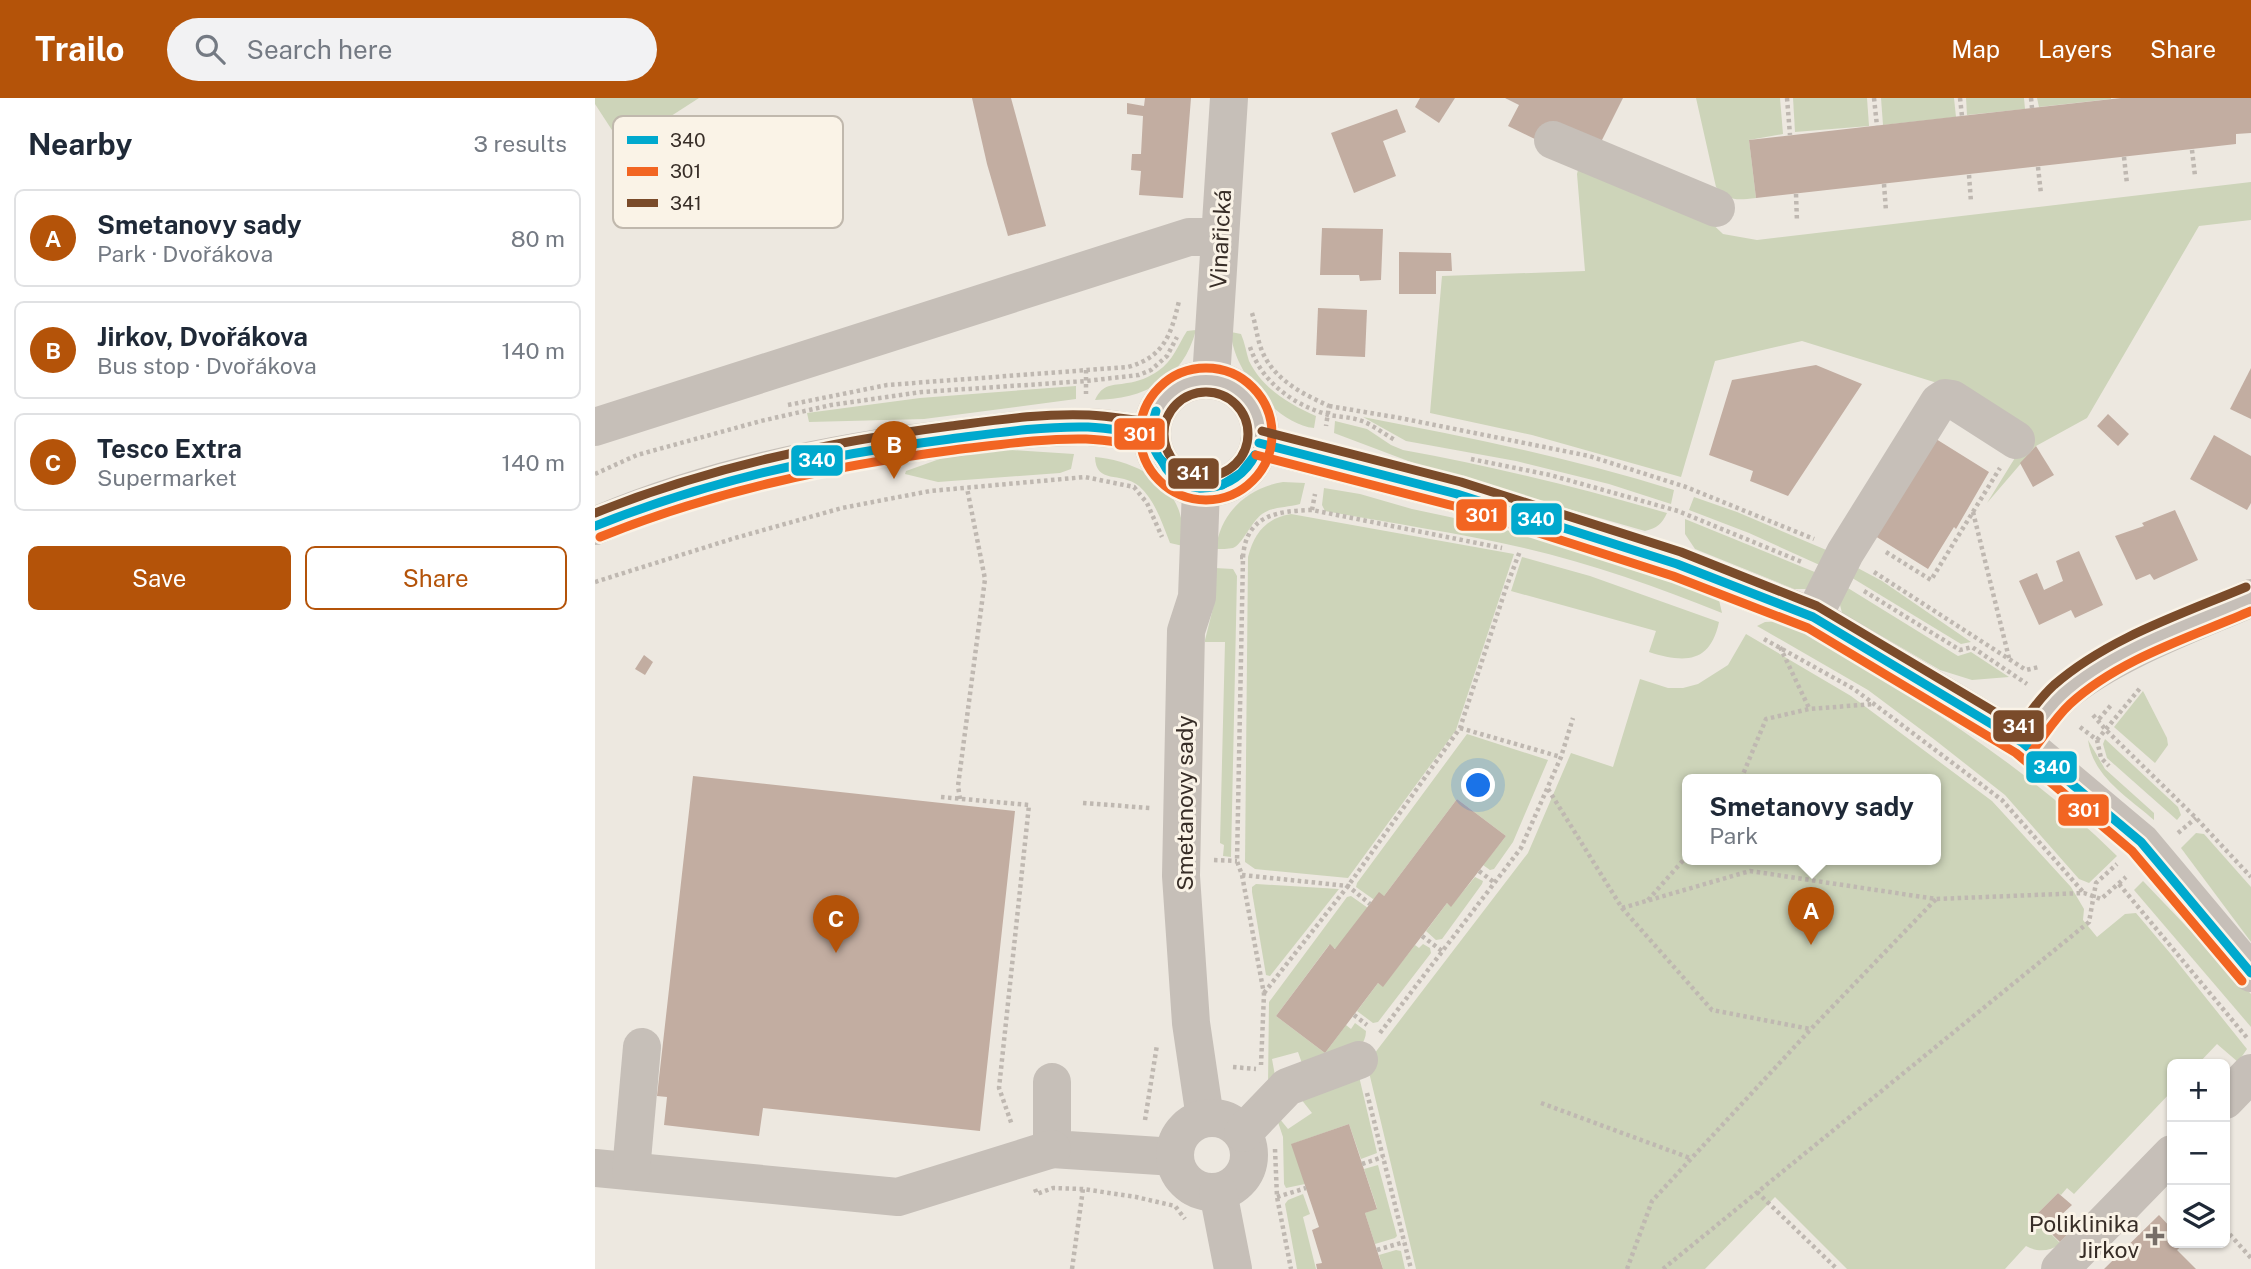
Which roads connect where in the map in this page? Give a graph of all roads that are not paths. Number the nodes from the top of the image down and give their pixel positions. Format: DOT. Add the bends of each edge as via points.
graph roads {
  1 [pos="1229,98"];
  2 [pos="1553,140"];
  3 [pos="1716,208"];
  4 [pos="1219,237"];
  5 [pos="1211,379"];
  6 [pos="595,427"];
  7 [pos="1151,434"];
  8 [pos="2016,440"];
  9 [pos="1259,443"];
  10 [pos="1201,488"];
  11 [pos="595,526"];
  12 [pos="2251,598"];
  13 [pos="1813,617"];
  14 [pos="2023,743"];
  15 [pos="2251,973"];
  16 [pos="642,1047"];
  17 [pos="1359,1060"];
  18 [pos="2251,1073"];
  19 [pos="1052,1082"];
  20 [pos="2230,1095"];
  21 [pos="1205,1118"];
  22 [pos="1255,1120"];
  23 [pos="1038,1154"];
  24 [pos="1175,1157"];
  25 [pos="2167,1159"];
  26 [pos="613,1170"];
  27 [pos="1218,1192"];
  28 [pos="1233,1269"];
  29 [pos="2060,1269"];
  1 -- 4 [label="street, Vinařická"];
  2 -- 3 [label="street"];
  4 -- 5 [label="street, Vinařická"];
  4 -- 6 [label="street" via="1189,237"];
  5 -- 7 [label="street" via="1193,380 1176,388 1154,416"];
  5 -- 9 [label="street" via="1229,384 1254,408"];
  7 -- 10 [label="street" via="1165,471 1182,483"];
  7 -- 11 [label="street" via="1089,427 1026,429 897,444 787,465 668,498"];
  8 -- 13 [label="street" via="1952,399 1939,402 1851,544"];
  9 -- 10 [label="street" via="1252,462 1239,477 1221,486"];
  9 -- 13 [label="street" via="1457,494 1677,564"];
  10 -- 21 [label="street, Smetanovy sady" via="1197,597 1186,631 1181,876 1191,1023"];
  12 -- 14 [label="street" via="2146,644 2083,678 2053,704"];
  13 -- 14 [label="street"];
  14 -- 15 [label="street" via="2141,842"];
  16 -- 26 [label="street"];
  17 -- 22 [label="street" via="1287,1087"];
  18 -- 20 [label="street"];
  19 -- 23 [label="street"];
  21 -- 22 [label="street"];
  21 -- 24 [label="street" via="1180,1136"];
  22 -- 27 [label="street" via="1246,1169 1240,1180"];
  23 -- 24 [label="street"];
  23 -- 26 [label="street" via="898,1197"];
  24 -- 27 [label="street" via="1184,1180 1194,1188"];
  25 -- 29 [label="street"];
  27 -- 28 [label="street"];
}
